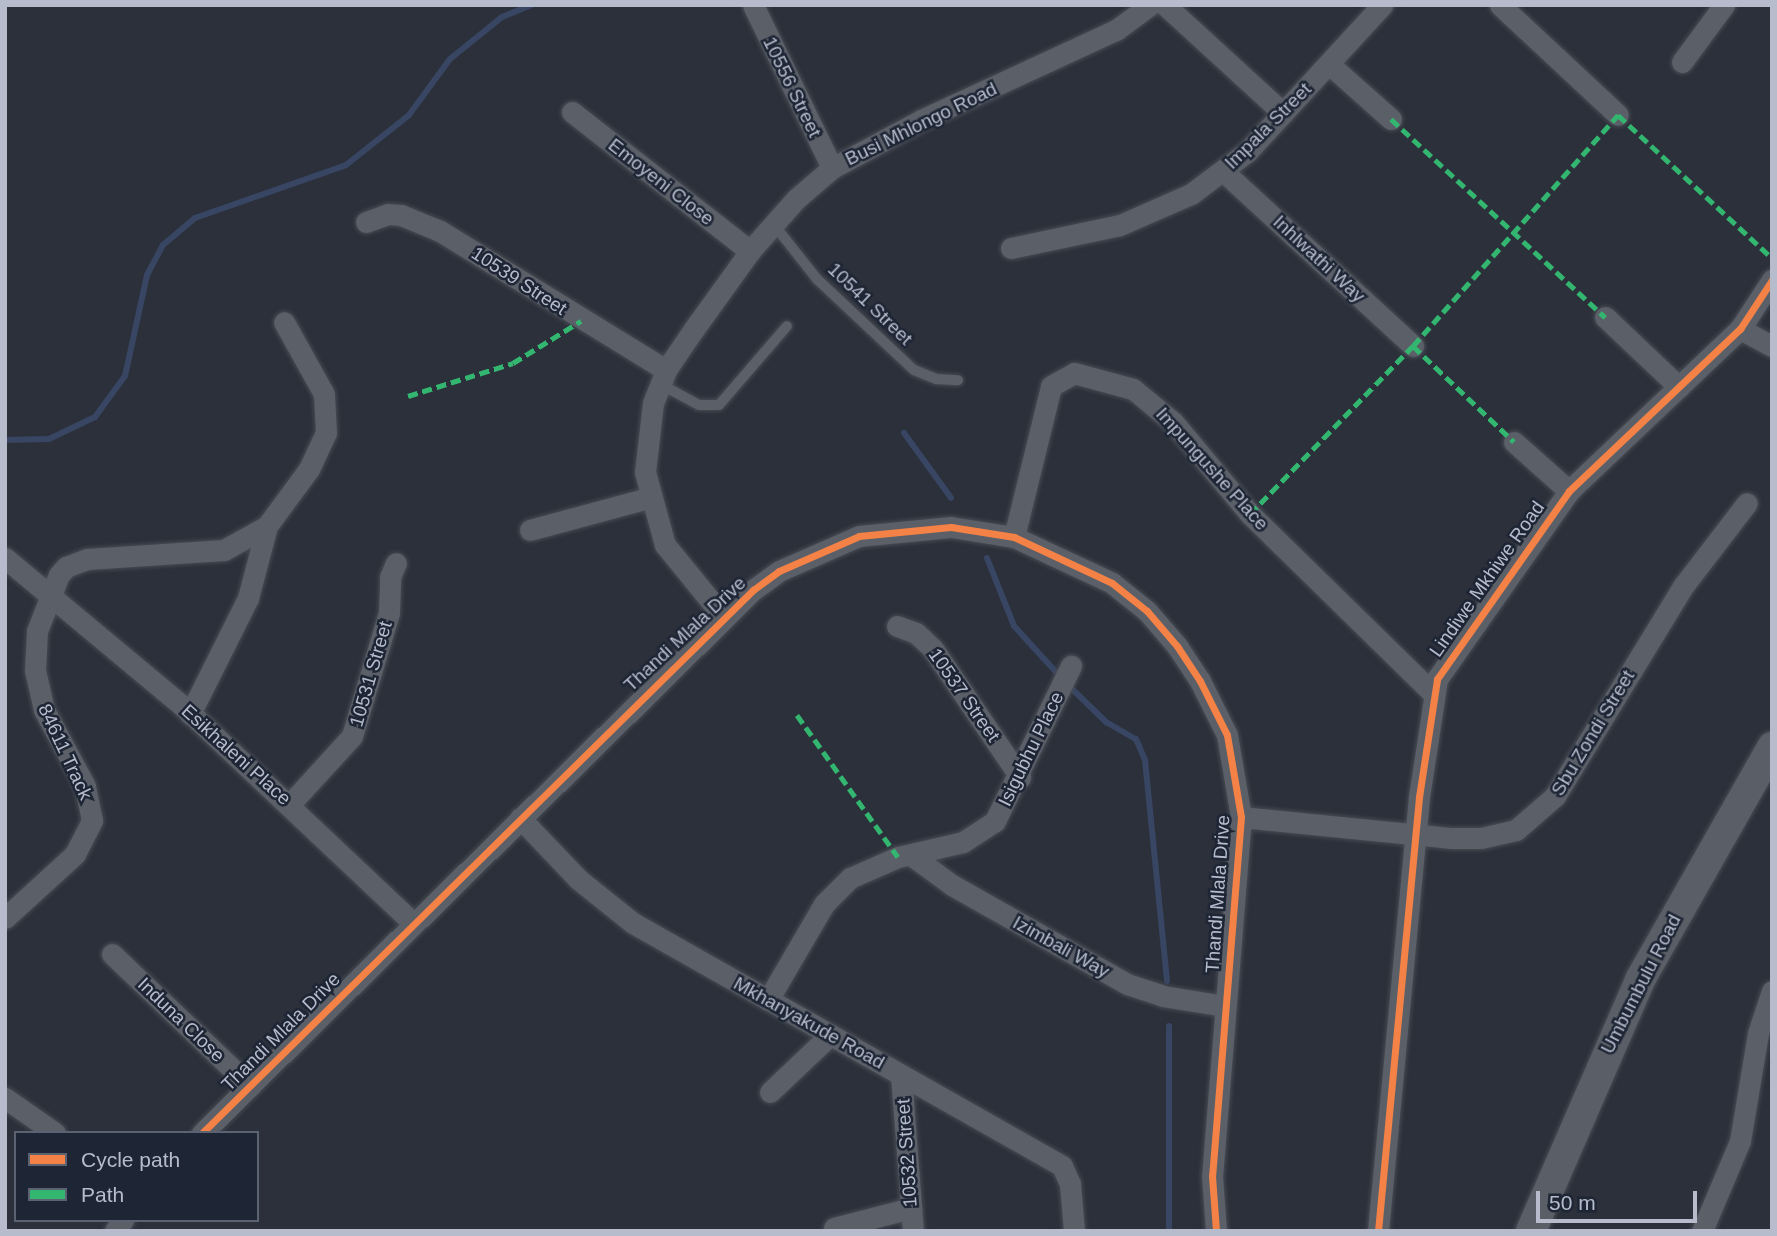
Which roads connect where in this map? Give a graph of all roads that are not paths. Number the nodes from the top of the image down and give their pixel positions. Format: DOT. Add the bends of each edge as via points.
graph roads {
  1 [pos="753,5"];
  2 [pos="1150,5"];
  3 [pos="1165,5"];
  4 [pos="1382,5"];
  5 [pos="1500,5"];
  6 [pos="1724,5"];
  7 [pos="1682,62"];
  8 [pos="1329,64"];
  9 [pos="572,112"];
  10 [pos="1283,113"];
  11 [pos="1618,115"];
  12 [pos="1391,119"];
  13 [pos="832,168"];
  14 [pos="1224,172"];
  15 [pos="366,222"];
  16 [pos="775,226"];
  17 [pos="1011,248"];
  18 [pos="750,251"];
  19 [pos="1772,280"];
  20 [pos="1605,317"];
  21 [pos="284,322"];
  22 [pos="787,326"];
  23 [pos="1740,329"];
  24 [pos="1413,346"];
  25 [pos="1772,346"];
  26 [pos="663,377"];
  27 [pos="958,380"];
  28 [pos="1679,387"];
  29 [pos="1514,442"];
  30 [pos="1569,491"];
  31 [pos="649,498"];
  32 [pos="1747,503"];
  33 [pos="267,526"];
  34 [pos="530,530"];
  35 [pos="1014,537"];
  36 [pos="5,558"];
  37 [pos="396,563"];
  38 [pos="51,594"];
  39 [pos="723,617"];
  40 [pos="897,626"];
  41 [pos="1071,666"];
  42 [pos="1433,693"];
  43 [pos="190,713"];
  44 [pos="1772,747"];
  45 [pos="1020,777"];
  46 [pos="290,804"];
  47 [pos="1241,817"];
  48 [pos="520,818"];
  49 [pos="1417,836"];
  50 [pos="911,855"];
  51 [pos="5,918"];
  52 [pos="413,923"];
  53 [pos="112,954"];
  54 [pos="1772,991"];
  55 [pos="768,1000"];
  56 [pos="1225,1006"];
  57 [pos="830,1035"];
  58 [pos="901,1076"];
  59 [pos="250,1086"];
  60 [pos="770,1092"];
  61 [pos="5,1098"];
  62 [pos="52,1131"];
  63 [pos="204,1131"];
  64 [pos="911,1208"];
  65 [pos="834,1228"];
  66 [pos="913,1231"];
  67 [pos="1074,1231"];
  68 [pos="1216,1231"];
  69 [pos="1378,1231"];
  70 [pos="1531,1231"];
  71 [pos="1702,1231"];
  1 -- 13 [label="street, 10556 Street"];
  2 -- 13 [label="street, Busi Mhlongo Road" via="1116,30 921,120"];
  3 -- 10 [label="street"];
  4 -- 8 [label="street, Impala Street"];
  5 -- 11 [label="street"];
  6 -- 7 [label="street"];
  8 -- 10 [label="street, Impala Street"];
  8 -- 12 [label="street"];
  9 -- 18 [label="street, Emoyeni Close"];
  10 -- 14 [label="street, Impala Street"];
  13 -- 16 [label="street, Busi Mhlongo Road" via="796,199"];
  14 -- 17 [label="street, Impala Street" via="1174,204 1131,221"];
  14 -- 24 [label="street, Inhlwathi Way"];
  15 -- 26 [label="street, 10539 Street" via="388,214 401,215 440,231"];
  16 -- 18 [label="street, Busi Mhlongo Road"];
  16 -- 27 [label="lane, 10541 Street" via="817,279 914,370 936,379"];
  18 -- 26 [label="street, Busi Mhlongo Road"];
  19 -- 23 [label="street, Lindiwe Mkhiwe Road"];
  20 -- 28 [label="street"];
  21 -- 33 [label="street" via="324,394 326,432 309,469"];
  22 -- 26 [label="lane" via="719,405 699,405"];
  23 -- 25 [label="street"];
  23 -- 28 [label="street, Lindiwe Mkhiwe Road"];
  26 -- 31 [label="street, Busi Mhlongo Road" via="644,449"];
  28 -- 30 [label="street, Lindiwe Mkhiwe Road"];
  29 -- 30 [label="street"];
  30 -- 42 [label="street, Lindiwe Mkhiwe Road" via="1444,666"];
  31 -- 34 [label="street"];
  31 -- 39 [label="street, Busi Mhlongo Road" via="655,524 677,565"];
  32 -- 49 [label="street, Sbu Zondi Street" via="1684,585 1543,811 1501,836"];
  33 -- 38 [label="street, 84611 Track" via="216,552 75,562 59,575"];
  33 -- 43 [label="street" via="248,598"];
  35 -- 39 [label="street, Thandi Mlala Drive" via="951,527 859,536 779,571"];
  35 -- 42 [label="street, Impungushe Place" via="1051,386 1074,373 1133,389 1167,416 1250,514"];
  35 -- 47 [label="street, Thandi Mlala Drive" via="1112,583 1147,611 1177,646 1227,735"];
  36 -- 38 [label="street, Esikhaleni Place"];
  37 -- 46 [label="street, 10531 Street" via="389,584 388,613 352,736"];
  38 -- 43 [label="street, Esikhaleni Place"];
  38 -- 51 [label="street, 84611 Track" via="37,631 38,693 85,786 92,820 75,855"];
  39 -- 48 [label="street, Thandi Mlala Drive"];
  40 -- 45 [label="street, 10537 Street" via="916,633 933,649"];
  41 -- 45 [label="street, Isigubhu Place"];
  42 -- 49 [label="street, Lindiwe Mkhiwe Road"];
  43 -- 46 [label="street, Esikhaleni Place"];
  44 -- 70 [label="main road, Umbumbulu Road" via="1641,978"];
  45 -- 50 [label="street, Isigubhu Place" via="995,821 984,830 964,842"];
  46 -- 52 [label="street, Esikhaleni Place"];
  47 -- 49 [label="street, Sbu Zondi Street"];
  47 -- 56 [label="street, Thandi Mlala Drive"];
  48 -- 52 [label="street, Thandi Mlala Drive"];
  48 -- 55 [label="street, Mkhanyakude Road" via="578,879 633,923"];
  49 -- 69 [label="street, Lindiwe Mkhiwe Road"];
  50 -- 55 [label="street, Isigubhu Place" via="872,866 838,888"];
  50 -- 56 [label="street, Izimbali Way" via="961,891 1126,984 1163,996"];
  52 -- 59 [label="street, Thandi Mlala Drive"];
  53 -- 59 [label="street, Induna Close"];
  54 -- 71 [label="street" via="1758,1033 1740,1141"];
  55 -- 57 [label="street, Mkhanyakude Road"];
  56 -- 68 [label="street, Thandi Mlala Drive" via="1212,1176"];
  57 -- 58 [label="street, Mkhanyakude Road"];
  57 -- 60 [label="street"];
  58 -- 64 [label="street, 10532 Street"];
  58 -- 67 [label="street, Mkhanyakude Road" via="1062,1166 1070,1184"];
  59 -- 63 [label="street, Thandi Mlala Drive"];
  61 -- 62 [label="street"];
  64 -- 65 [label="street"];
  64 -- 66 [label="street, 10532 Street"];
}
